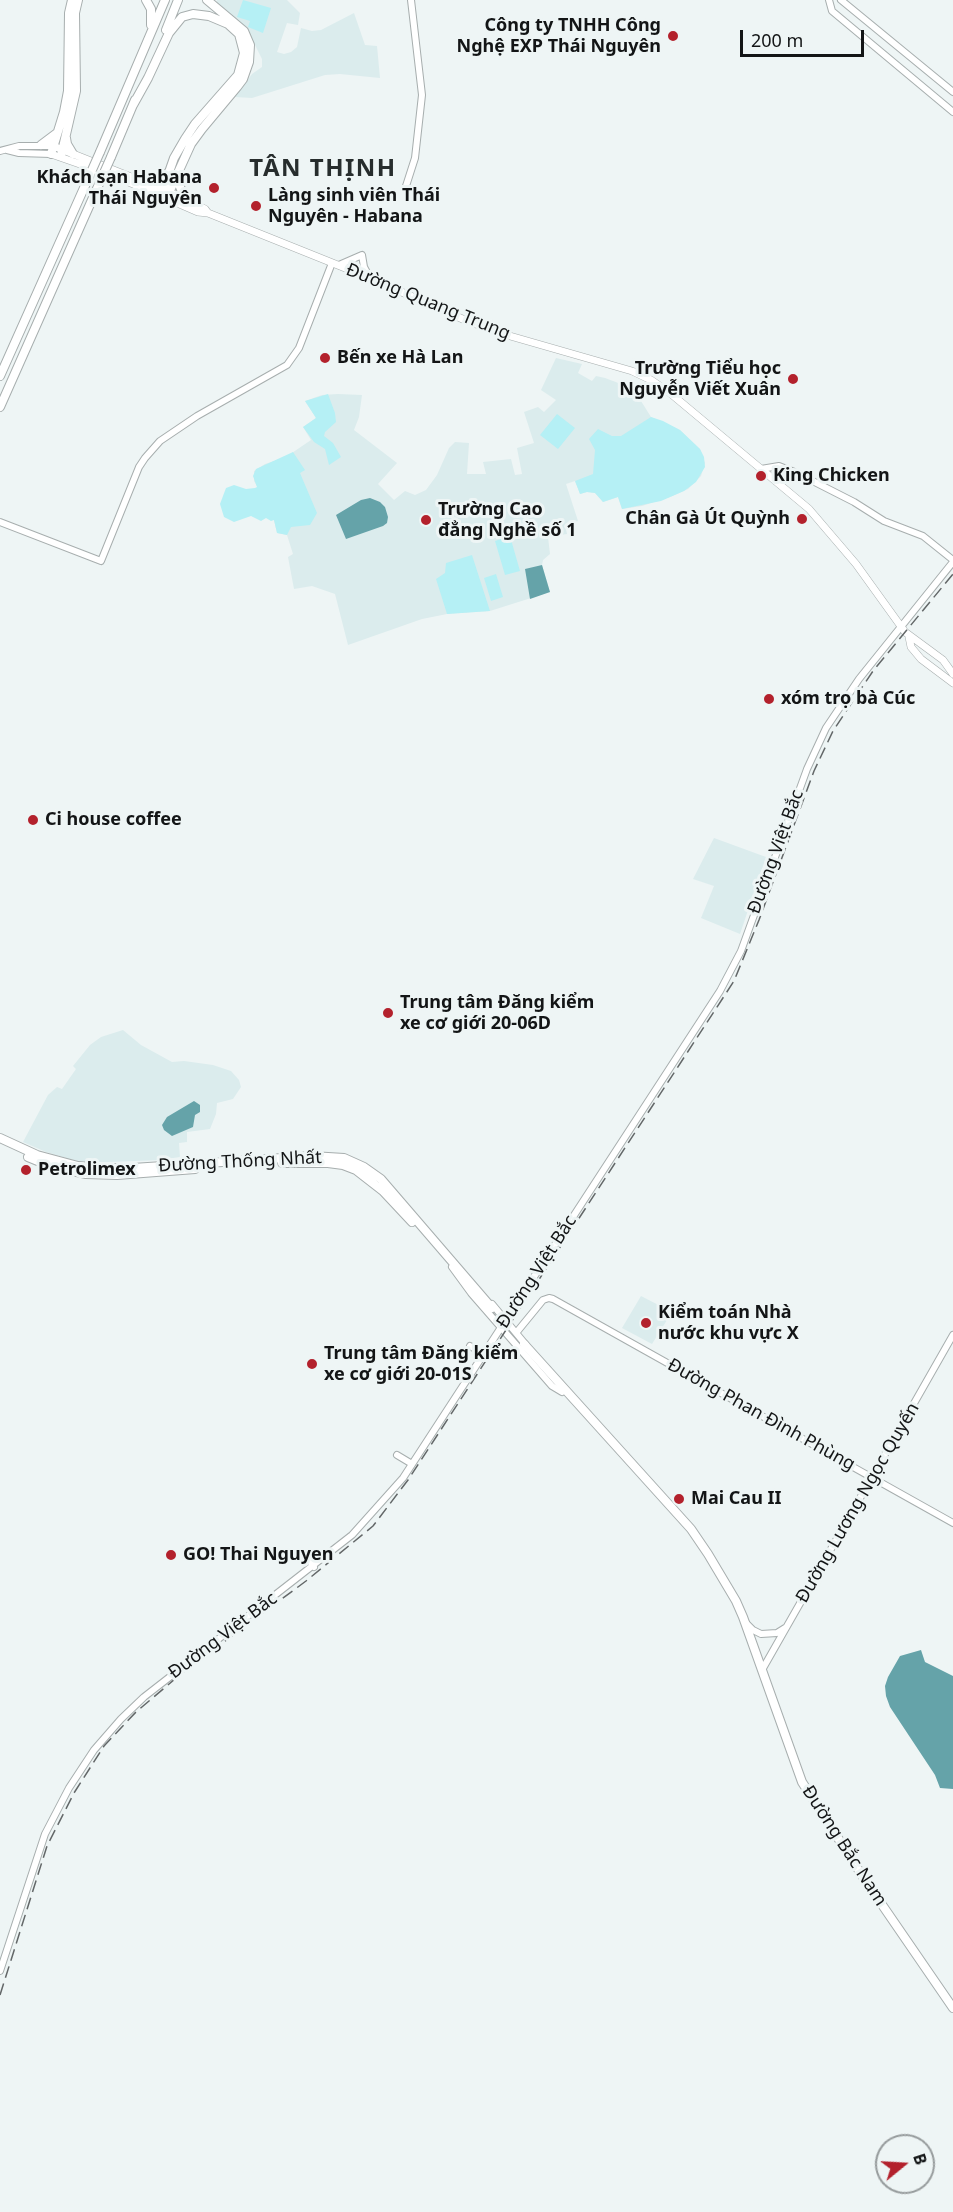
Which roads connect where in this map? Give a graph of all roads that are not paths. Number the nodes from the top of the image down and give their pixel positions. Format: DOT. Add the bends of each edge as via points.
graph roads {
  1 [pos="72,0"];
  2 [pos="78,0"];
  3 [pos="146,0"];
  4 [pos="165,0"];
  5 [pos="178,0"];
  6 [pos="207,0"];
  7 [pos="411,0"];
  8 [pos="829,0"];
  9 [pos="841,0"];
  10 [pos="133,76"];
  11 [pos="953,92"];
  12 [pos="133,105"];
  13 [pos="953,112"];
  14 [pos="62,131"];
  15 [pos="41,145"];
  16 [pos="3,150"];
  17 [pos="57,151"];
  18 [pos="73,153"];
  19 [pos="172,174"];
  20 [pos="136,179"];
  21 [pos="406,186"];
  22 [pos="165,193"];
  23 [pos="191,202"];
  24 [pos="208,213"];
  25 [pos="335,264"];
  26 [pos="370,278"];
  27 [pos="0,376"];
  28 [pos="0,407"];
  29 [pos="761,469"];
  30 [pos="0,522"];
  31 [pos="953,561"];
  32 [pos="905,632"];
  33 [pos="953,674"];
  34 [pos="953,683"];
  35 [pos="0,1138"];
  36 [pos="0,1144"];
  37 [pos="227,1164"];
  38 [pos="450,1261"];
  39 [pos="491,1309"];
  40 [pos="504,1323"];
  41 [pos="516,1333"];
  42 [pos="953,1335"];
  43 [pos="470,1346"];
  44 [pos="523,1346"];
  45 [pos="484,1354"];
  46 [pos="563,1391"];
  47 [pos="397,1455"];
  48 [pos="412,1464"];
  49 [pos="874,1477"];
  50 [pos="953,1523"];
  51 [pos="305,1555"];
  52 [pos="314,1567"];
  53 [pos="743,1617"];
  54 [pos="790,1623"];
  55 [pos="762,1670"];
  56 [pos="0,1971"];
  57 [pos="953,2008"];
  1 -- 14 [label="highway"];
  2 -- 14 [label="highway" via="76,91"];
  3 -- 10 [label="highway" via="152,23"];
  4 -- 10 [label="highway"];
  5 -- 12 [label="highway"];
  6 -- 19 [label="highway" via="244,31 250,45 249,62 243,78"];
  7 -- 21 [label="street" via="422,95 415,158"];
  8 -- 13 [label="street" via="832,11"];
  9 -- 11 [label="street"];
  10 -- 27 [label="highway, bridge"];
  12 -- 19 [label="highway" via="169,33 182,17 209,16 239,34 244,53 238,75 195,124 174,158"];
  12 -- 28 [label="highway, bridge"];
  14 -- 15 [label="highway"];
  14 -- 17 [label="highway"];
  14 -- 18 [label="highway"];
  15 -- 16 [label="street, Đường Quang Trung"];
  15 -- 17 [label="street, Đường Quang Trung"];
  16 -- 17 [label="street, Đường Quang Trung"];
  17 -- 18 [label="main road, Đường Quang Trung"];
  17 -- 22 [label="main road, Đường Quang Trung"];
  18 -- 20 [label="main road, Đường Quang Trung"];
  19 -- 20 [label="highway"];
  19 -- 22 [label="highway"];
  19 -- 23 [label="highway"];
  20 -- 22 [label="main road, Đường Quang Trung"];
  22 -- 23 [label="main road, Đường Quang Trung"];
  22 -- 24 [label="main road, Đường Quang Trung" via="198,212"];
  23 -- 24 [label="main road, Đường Quang Trung"];
  24 -- 25 [label="main road, Đường Quang Trung"];
  25 -- 26 [label="main road, Đường Quang Trung"];
  25 -- 26 [label="street" via="362,255"];
  25 -- 30 [label="street" via="299,348 287,365 197,416 160,441 145,458 101,561"];
  26 -- 29 [label="main road, Đường Quang Trung" via="467,321 651,380"];
  29 -- 31 [label="street" via="779,466 796,473 884,521 923,536"];
  29 -- 32 [label="main road, Đường Quang Trung" via="822,522"];
  31 -- 32 [label="street, Đường Việt Bắc"];
  32 -- 33 [label="main road" via="943,660"];
  32 -- 34 [label="main road, Đường Quang Trung" via="921,659"];
  32 -- 40 [label="street, Đường Việt Bắc" via="859,679 826,728 807,769 741,951 720,991"];
  35 -- 37 [label="highway, Đường Thống Nhất" via="37,1155 78,1166"];
  36 -- 37 [label="highway, Đường Thống Nhất" via="50,1166 86,1174 117,1175"];
  37 -- 38 [label="highway, Đường Thống Nhất" via="344,1162 383,1191"];
  38 -- 39 [label="highway, Đường Thống Nhất"];
  38 -- 40 [label="street"];
  40 -- 41 [label="street"];
  40 -- 45 [label="street, Đường Việt Bắc"];
  40 -- 46 [label="street" via="552,1386"];
  41 -- 46 [label="street"];
  41 -- 49 [label="street, Đường Phan Đình Phùng" via="543,1299 553,1299"];
  42 -- 49 [label="street, Đường Lương Ngọc Quyến"];
  43 -- 45 [label="street"];
  44 -- 46 [label="highway"];
  45 -- 48 [label="street, Đường Việt Bắc"];
  46 -- 53 [label="highway" via="691,1529"];
  47 -- 48 [label="street"];
  48 -- 52 [label="street, Đường Việt Bắc" via="369,1518"];
  49 -- 50 [label="street, Đường Phan Đình Phùng"];
  49 -- 54 [label="street, Đường Lương Ngọc Quyến"];
  51 -- 52 [label="street"];
  52 -- 56 [label="street, Đường Việt Bắc" via="144,1696 94,1750 45,1834"];
  53 -- 54 [label="street" via="761,1634 777,1633"];
  53 -- 55 [label="highway"];
  54 -- 55 [label="street, Đường Lương Ngọc Quyến"];
  55 -- 57 [label="highway, Đường Bắc Nam" via="802,1782"];
}
